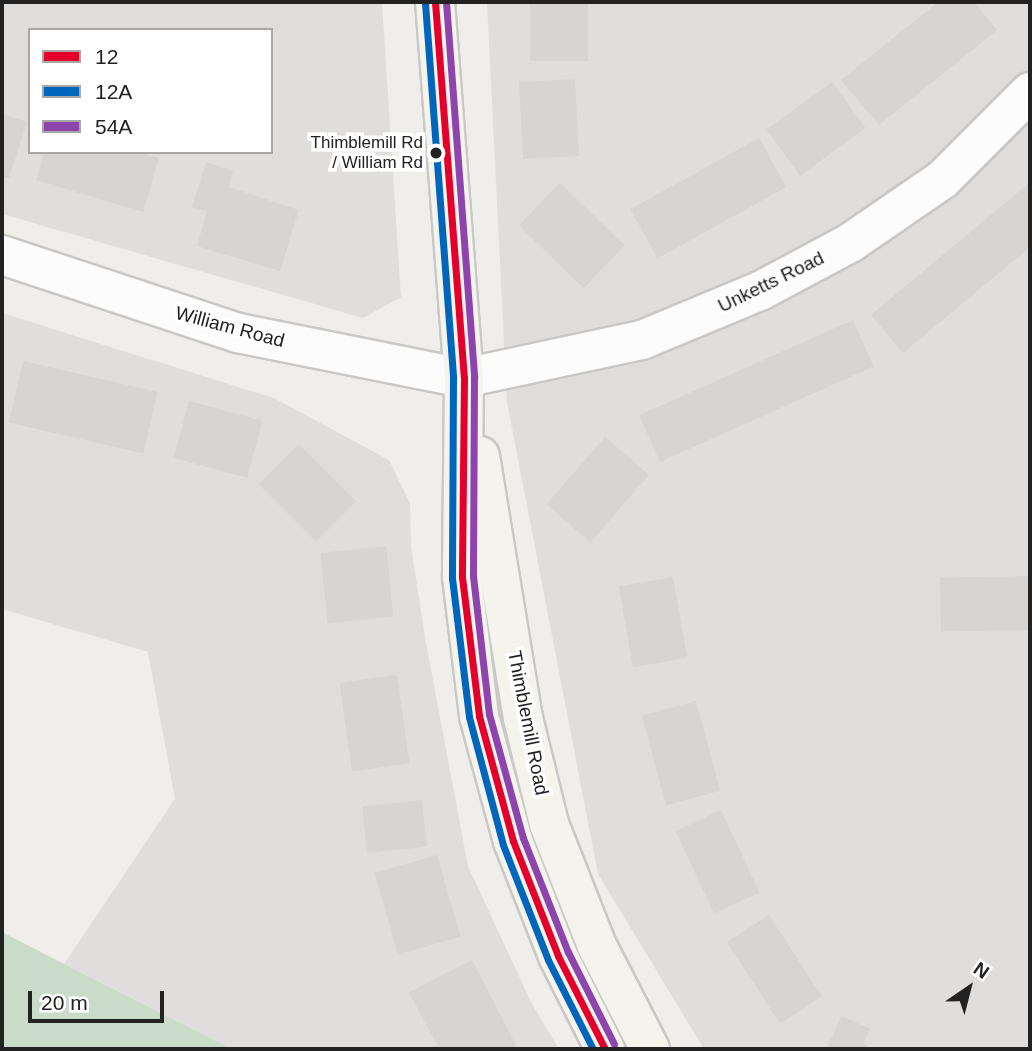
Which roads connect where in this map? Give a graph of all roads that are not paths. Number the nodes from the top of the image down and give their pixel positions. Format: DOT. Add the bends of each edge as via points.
graph roads {
  1 [pos="435,2"];
  2 [pos="1030,92"];
  3 [pos="2,255"];
  4 [pos="464,378"];
  5 [pos="605,1049"];
  6 [pos="650,1049"];
  1 -- 4 [label="main road, Thimblemill Road"];
  2 -- 4 [label="street, Unketts Road" via="943,179 849,243 760,291 642,340"];
  3 -- 4 [label="street, William Road" via="238,332"];
  4 -- 5 [label="main road, Thimblemill Road" via="462,577 479,716 513,841 558,956"];
  4 -- 6 [label="main road, Thimblemill Road" via="496,536 523,718 549,824 597,946"];
}
